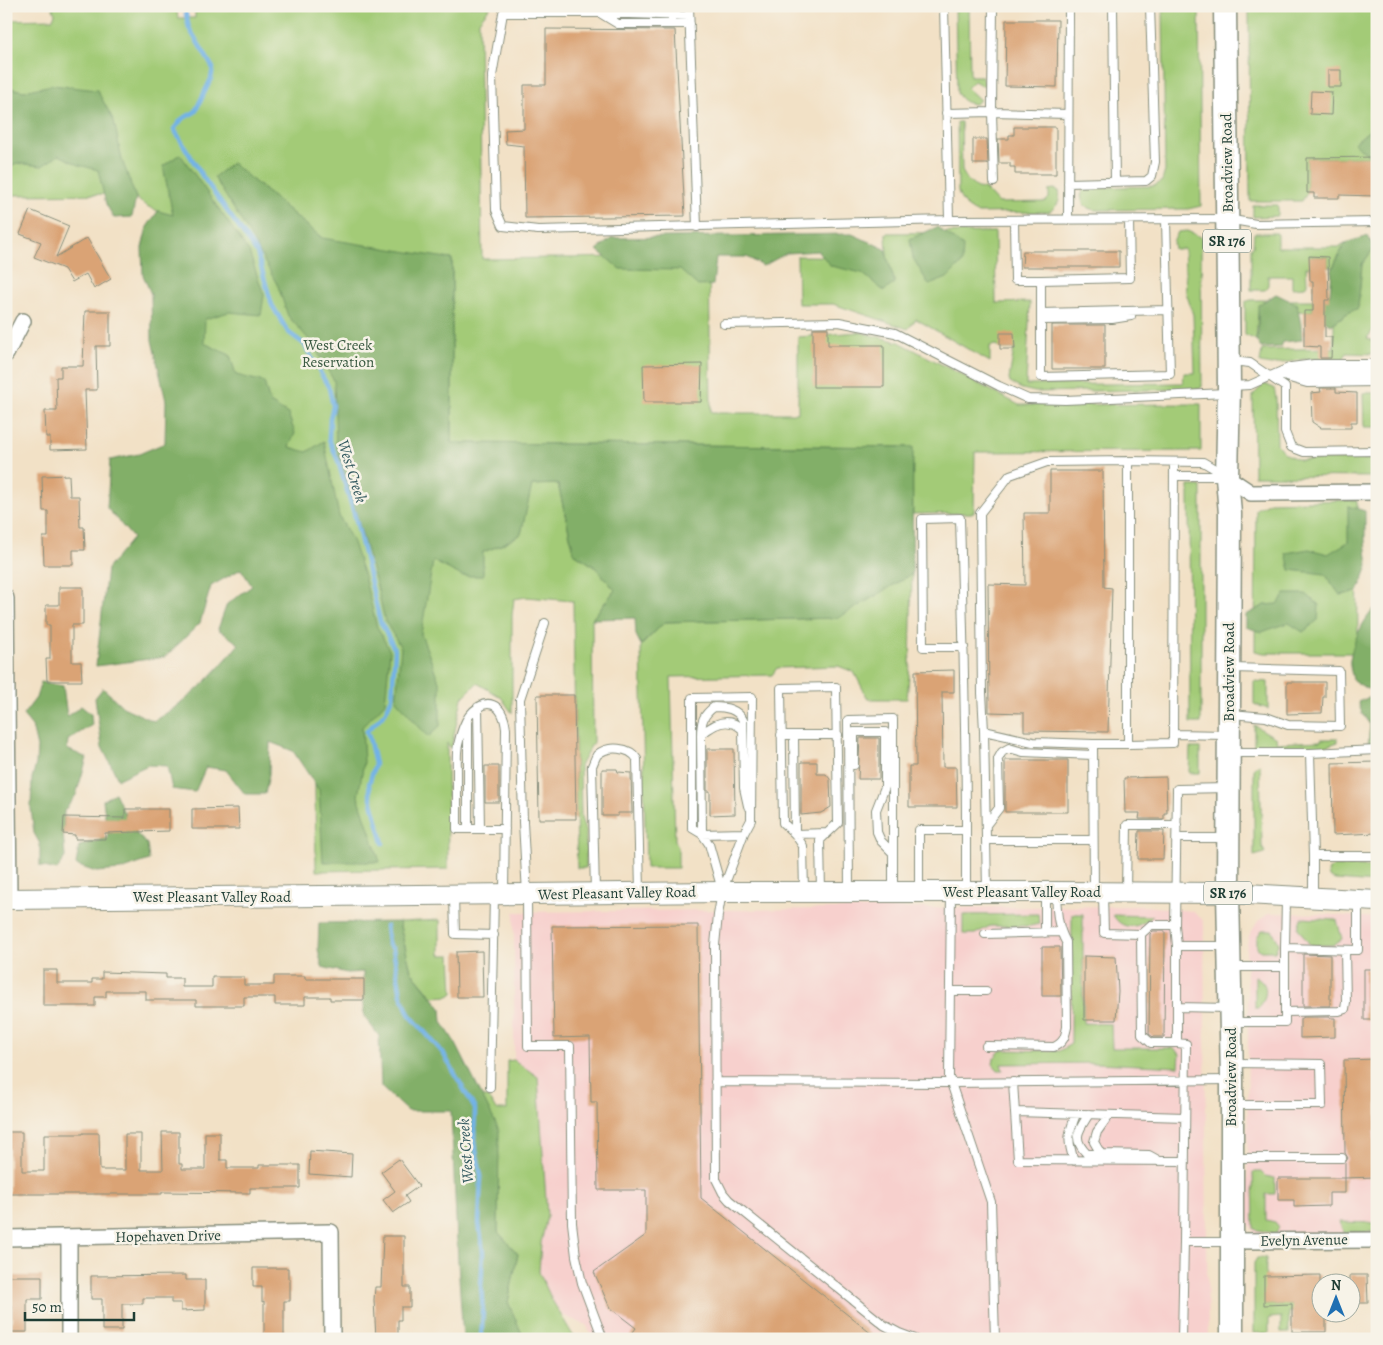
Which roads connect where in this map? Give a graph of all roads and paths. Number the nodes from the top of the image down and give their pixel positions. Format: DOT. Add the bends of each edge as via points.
graph roads {
  1 [pos="689,6"];
  2 [pos="944,6"];
  3 [pos="993,6"];
  4 [pos="1069,6"];
  5 [pos="1113,6"];
  6 [pos="1150,6"];
  7 [pos="1225,6"];
  8 [pos="505,10"];
  9 [pos="599,13"];
  10 [pos="689,16"];
  11 [pos="690,24"];
  12 [pos="992,112"];
  13 [pos="946,113"];
  14 [pos="1068,114"];
  15 [pos="994,182"];
  16 [pos="1115,182"];
  17 [pos="1068,183"];
  18 [pos="1227,219"];
  19 [pos="949,220"];
  20 [pos="1014,220"];
  21 [pos="1068,220"];
  22 [pos="1129,220"];
  23 [pos="1166,220"];
  24 [pos="1377,222"];
  25 [pos="697,227"];
  26 [pos="1041,280"];
  27 [pos="1169,310"];
  28 [pos="1041,316"];
  29 [pos="6,324"];
  30 [pos="724,324"];
  31 [pos="6,354"];
  32 [pos="1229,360"];
  33 [pos="1377,364"];
  34 [pos="1377,370"];
  35 [pos="1281,372"];
  36 [pos="1377,375"];
  37 [pos="1377,382"];
  38 [pos="1229,390"];
  39 [pos="1377,451"];
  40 [pos="1128,461"];
  41 [pos="1174,462"];
  42 [pos="1174,476"];
  43 [pos="1227,476"];
  44 [pos="1377,492"];
  45 [pos="6,598"];
  46 [pos="545,623"];
  47 [pos="964,647"];
  48 [pos="1229,668"];
  49 [pos="478,707"];
  50 [pos="743,730"];
  51 [pos="984,731"];
  52 [pos="1173,734"];
  53 [pos="1229,734"];
  54 [pos="701,735"];
  55 [pos="781,735"];
  56 [pos="794,735"];
  57 [pos="838,735"];
  58 [pos="1093,744"];
  59 [pos="1128,744"];
  60 [pos="1377,750"];
  61 [pos="1310,752"];
  62 [pos="1093,755"];
  63 [pos="1228,788"];
  64 [pos="849,808"];
  65 [pos="751,820"];
  66 [pos="986,825"];
  67 [pos="1177,825"];
  68 [pos="480,829"];
  69 [pos="505,829"];
  70 [pos="966,830"];
  71 [pos="744,833"];
  72 [pos="827,833"];
  73 [pos="702,834"];
  74 [pos="795,834"];
  75 [pos="1177,838"];
  76 [pos="1228,838"];
  77 [pos="986,840"];
  78 [pos="1093,840"];
  79 [pos="892,852"];
  80 [pos="1313,856"];
  81 [pos="1377,856"];
  82 [pos="722,892"];
  83 [pos="812,892"];
  84 [pos="849,892"];
  85 [pos="893,892"];
  86 [pos="920,892"];
  87 [pos="958,892"];
  88 [pos="987,892"];
  89 [pos="1051,892"];
  90 [pos="1098,892"];
  91 [pos="1126,892"];
  92 [pos="1175,892"];
  93 [pos="1228,892"];
  94 [pos="595,893"];
  95 [pos="640,893"];
  96 [pos="527,894"];
  97 [pos="454,895"];
  98 [pos="499,895"];
  99 [pos="1286,896"];
  100 [pos="1313,898"];
  101 [pos="8,899"];
  102 [pos="1367,900"];
  103 [pos="1175,925"];
  104 [pos="1061,932"];
  105 [pos="985,934"];
  106 [pos="1045,934"];
  107 [pos="1141,934"];
  108 [pos="494,935"];
  109 [pos="1178,946"];
  110 [pos="1285,948"];
  111 [pos="1344,950"];
  112 [pos="1229,957"];
  113 [pos="1285,967"];
  114 [pos="950,991"];
  115 [pos="986,991"];
  116 [pos="1177,1007"];
  117 [pos="1285,1012"];
  118 [pos="1230,1015"];
  119 [pos="1177,1043"];
  120 [pos="986,1046"];
  121 [pos="1231,1071"];
  122 [pos="1185,1080"];
  123 [pos="715,1082"];
  124 [pos="1013,1082"];
  125 [pos="951,1083"];
  126 [pos="490,1086"];
  127 [pos="1231,1105"];
  128 [pos="1016,1112"];
  129 [pos="1076,1114"];
  130 [pos="1089,1114"];
  131 [pos="1109,1115"];
  132 [pos="1185,1117"];
  133 [pos="1101,1154"];
  134 [pos="1231,1158"];
  135 [pos="1342,1158"];
  136 [pos="1074,1161"];
  137 [pos="1160,1162"];
  138 [pos="1185,1162"];
  139 [pos="6,1238"];
  140 [pos="69,1238"];
  141 [pos="1377,1240"];
  142 [pos="1184,1242"];
  143 [pos="1231,1242"];
  144 [pos="69,1339"];
  145 [pos="332,1339"];
  146 [pos="603,1339"];
  147 [pos="915,1339"];
  148 [pos="995,1339"];
  149 [pos="1182,1339"];
  150 [pos="1232,1339"];
  1 -- 10 [label="lane"];
  2 -- 13 [label="lane"];
  3 -- 12 [label="lane"];
  4 -- 14 [label="lane"];
  5 -- 16 [label="lane"];
  6 -- 16 [label="lane" via="1155,170 1146,181"];
  7 -- 18 [label="main road, Broadview Road / SR 176"];
  8 -- 9 [label="lane"];
  8 -- 25 [label="lane" via="492,76 496,210 504,226 538,230"];
  9 -- 10 [label="lane"];
  9 -- 11 [label="lane" via="618,24"];
  10 -- 11 [label="lane"];
  11 -- 25 [label="lane"];
  12 -- 13 [label="lane"];
  12 -- 14 [label="lane"];
  12 -- 15 [label="lane"];
  13 -- 19 [label="lane"];
  14 -- 17 [label="lane"];
  16 -- 17 [label="lane"];
  17 -- 21 [label="lane"];
  18 -- 23 [label="lane"];
  18 -- 24 [label="lane" via="1256,224"];
  18 -- 32 [label="main road, Broadview Road / SR 176"];
  19 -- 20 [label="lane"];
  19 -- 25 [label="lane"];
  20 -- 21 [label="lane"];
  20 -- 26 [label="lane" via="1015,280"];
  21 -- 22 [label="lane"];
  22 -- 23 [label="lane"];
  22 -- 26 [label="lane" via="1130,278"];
  23 -- 27 [label="lane"];
  26 -- 28 [label="lane"];
  27 -- 28 [label="lane"];
  27 -- 28 [label="lane" via="1170,374 1042,378"];
  29 -- 31 [label="street" via="23,321"];
  30 -- 38 [label="lane" via="839,322 895,333 1028,399 1065,400"];
  32 -- 35 [label="lane"];
  32 -- 38 [label="main road, Broadview Road / SR 176"];
  33 -- 35 [label="lane" via="1314,364"];
  34 -- 35 [label="lane"];
  35 -- 36 [label="lane" via="1312,377"];
  35 -- 37 [label="lane" via="1307,383"];
  35 -- 38 [label="lane"];
  35 -- 39 [label="lane" via="1285,387 1285,432 1291,447 1304,452"];
  38 -- 43 [label="main road, Broadview Road / SR 176"];
  40 -- 41 [label="lane"];
  40 -- 51 [label="lane" via="1046,462 1010,475 980,513"];
  40 -- 59 [label="lane"];
  41 -- 42 [label="lane"];
  41 -- 43 [label="lane" via="1203,462"];
  42 -- 43 [label="lane"];
  42 -- 52 [label="lane"];
  43 -- 44 [label="street" via="1251,493"];
  43 -- 48 [label="main road, Broadview Road / SR 176" via="1230,514"];
  45 -- 101 [label="street"];
  46 -- 96 [label="lane" via="520,699"];
  47 -- 47 [label="lane" via="960,518 922,519 923,647"];
  47 -- 70 [label="lane"];
  48 -- 53 [label="main road, Broadview Road / SR 176"];
  48 -- 53 [label="lane" via="1339,670 1340,726 1288,725 1266,717"];
  49 -- 68 [label="lane"];
  49 -- 68 [label="lane" via="468,718 457,746 457,829"];
  49 -- 69 [label="lane" via="492,705 505,716"];
  50 -- 54 [label="lane" via="726,721"];
  50 -- 54 [label="lane" via="743,720 736,712 714,707 703,717"];
  50 -- 65 [label="lane" via="744,788"];
  51 -- 58 [label="lane" via="1033,742"];
  51 -- 66 [label="lane"];
  52 -- 53 [label="lane"];
  52 -- 59 [label="lane" via="1173,743"];
  53 -- 61 [label="lane"];
  53 -- 63 [label="main road, Broadview Road / SR 176"];
  54 -- 73 [label="lane"];
  55 -- 56 [label="lane"];
  55 -- 57 [label="lane" via="781,688 836,687"];
  55 -- 74 [label="lane" via="782,823"];
  56 -- 57 [label="lane"];
  56 -- 74 [label="lane"];
  57 -- 72 [label="lane" via="838,823"];
  58 -- 59 [label="lane"];
  58 -- 62 [label="lane"];
  60 -- 61 [label="lane"];
  61 -- 80 [label="lane"];
  62 -- 66 [label="lane" via="1023,752 1009,748 1002,752 998,758 999,808"];
  62 -- 78 [label="lane"];
  63 -- 67 [label="lane" via="1177,789"];
  63 -- 76 [label="main road, Broadview Road / SR 176"];
  64 -- 79 [label="lane" via="854,778 854,732 885,732 885,787 876,810 877,832"];
  64 -- 79 [label="lane" via="848,720 893,720"];
  64 -- 84 [label="lane"];
  65 -- 71 [label="lane"];
  65 -- 73 [label="lane" via="752,697 692,698 692,828"];
  66 -- 77 [label="lane"];
  67 -- 75 [label="lane"];
  67 -- 91 [label="lane" via="1127,825"];
  68 -- 69 [label="lane"];
  69 -- 98 [label="lane"];
  70 -- 86 [label="lane" via="919,830"];
  70 -- 87 [label="lane"];
  71 -- 73 [label="lane"];
  71 -- 82 [label="lane"];
  72 -- 74 [label="lane"];
  72 -- 83 [label="lane" via="820,840"];
  73 -- 82 [label="lane" via="709,844"];
  74 -- 83 [label="lane" via="803,846"];
  75 -- 76 [label="lane"];
  75 -- 92 [label="lane"];
  76 -- 93 [label="main road, Broadview Road / SR 176"];
  77 -- 78 [label="lane"];
  77 -- 88 [label="lane"];
  78 -- 90 [label="lane"];
  79 -- 85 [label="lane"];
  80 -- 81 [label="lane"];
  80 -- 100 [label="lane"];
  82 -- 83 [label="main road, West Pleasant Valley Road"];
  82 -- 95 [label="main road, West Pleasant Valley Road"];
  82 -- 123 [label="lane" via="715,945"];
  83 -- 84 [label="main road, West Pleasant Valley Road"];
  84 -- 85 [label="main road, West Pleasant Valley Road"];
  85 -- 86 [label="main road, West Pleasant Valley Road"];
  86 -- 87 [label="main road, West Pleasant Valley Road"];
  87 -- 88 [label="main road, West Pleasant Valley Road"];
  87 -- 114 [label="lane"];
  88 -- 89 [label="main road, West Pleasant Valley Road"];
  89 -- 90 [label="main road, West Pleasant Valley Road"];
  89 -- 104 [label="lane"];
  89 -- 106 [label="lane"];
  90 -- 91 [label="main road, West Pleasant Valley Road"];
  90 -- 107 [label="lane" via="1104,933"];
  91 -- 92 [label="main road, West Pleasant Valley Road"];
  92 -- 93 [label="main road, West Pleasant Valley Road"];
  92 -- 103 [label="lane"];
  93 -- 99 [label="main road, West Pleasant Valley Road"];
  93 -- 112 [label="main road, Broadview Road / SR 176"];
  94 -- 95 [label="main road, West Pleasant Valley Road"];
  94 -- 95 [label="lane" via="592,766 602,751 614,749 628,750 637,759"];
  94 -- 96 [label="main road, West Pleasant Valley Road"];
  96 -- 98 [label="main road, West Pleasant Valley Road"];
  96 -- 146 [label="lane" via="528,1046 570,1046 572,1223 582,1283"];
  97 -- 98 [label="main road, West Pleasant Valley Road"];
  97 -- 101 [label="main road, West Pleasant Valley Road"];
  97 -- 108 [label="lane" via="455,934"];
  98 -- 108 [label="lane"];
  99 -- 100 [label="main road, West Pleasant Valley Road"];
  99 -- 110 [label="lane"];
  100 -- 102 [label="main road, West Pleasant Valley Road"];
  102 -- 111 [label="lane" via="1358,950"];
  103 -- 107 [label="lane" via="1151,925"];
  103 -- 109 [label="lane"];
  104 -- 106 [label="lane"];
  104 -- 120 [label="lane" via="1066,942 1066,1027 1062,1043 1054,1047"];
  105 -- 106 [label="lane"];
  107 -- 119 [label="lane" via="1142,1035 1151,1043"];
  108 -- 126 [label="lane"];
  109 -- 112 [label="lane"];
  109 -- 116 [label="lane"];
  110 -- 111 [label="lane"];
  110 -- 113 [label="lane"];
  111 -- 117 [label="lane" via="1344,1009"];
  112 -- 113 [label="lane"];
  112 -- 118 [label="main road, Broadview Road / SR 176"];
  113 -- 117 [label="lane"];
  114 -- 115 [label="lane"];
  114 -- 125 [label="lane"];
  116 -- 118 [label="lane"];
  116 -- 119 [label="lane"];
  117 -- 118 [label="lane" via="1285,1022"];
  118 -- 121 [label="main road, Broadview Road / SR 176"];
  119 -- 122 [label="lane" via="1186,1044"];
  121 -- 122 [label="lane"];
  121 -- 127 [label="main road, Broadview Road / SR 176"];
  121 -- 127 [label="lane" via="1322,1064 1322,1105"];
  122 -- 124 [label="lane"];
  122 -- 132 [label="lane"];
  123 -- 125 [label="lane"];
  123 -- 147 [label="lane" via="716,1179 723,1193 884,1325"];
  124 -- 125 [label="lane"];
  124 -- 128 [label="lane"];
  125 -- 148 [label="lane" via="991,1202"];
  127 -- 134 [label="main road, Broadview Road / SR 176"];
  128 -- 129 [label="lane"];
  128 -- 136 [label="lane" via="1018,1160"];
  129 -- 130 [label="lane"];
  129 -- 136 [label="lane" via="1069,1134"];
  130 -- 131 [label="lane"];
  130 -- 133 [label="lane" via="1078,1133 1079,1146 1087,1154"];
  131 -- 132 [label="lane"];
  131 -- 133 [label="lane" via="1094,1142"];
  132 -- 138 [label="lane"];
  133 -- 137 [label="lane" via="1149,1156"];
  134 -- 135 [label="lane"];
  134 -- 143 [label="main road, Broadview Road / SR 176"];
  136 -- 137 [label="lane"];
  137 -- 138 [label="lane"];
  138 -- 142 [label="lane"];
  139 -- 140 [label="street, Hopehaven Drive"];
  140 -- 144 [label="street"];
  140 -- 145 [label="street, Hopehaven Drive" via="331,1232"];
  141 -- 143 [label="street, Evelyn Avenue"];
  142 -- 143 [label="lane"];
  142 -- 149 [label="lane"];
  143 -- 150 [label="main road, Broadview Road / SR 176"];
}
